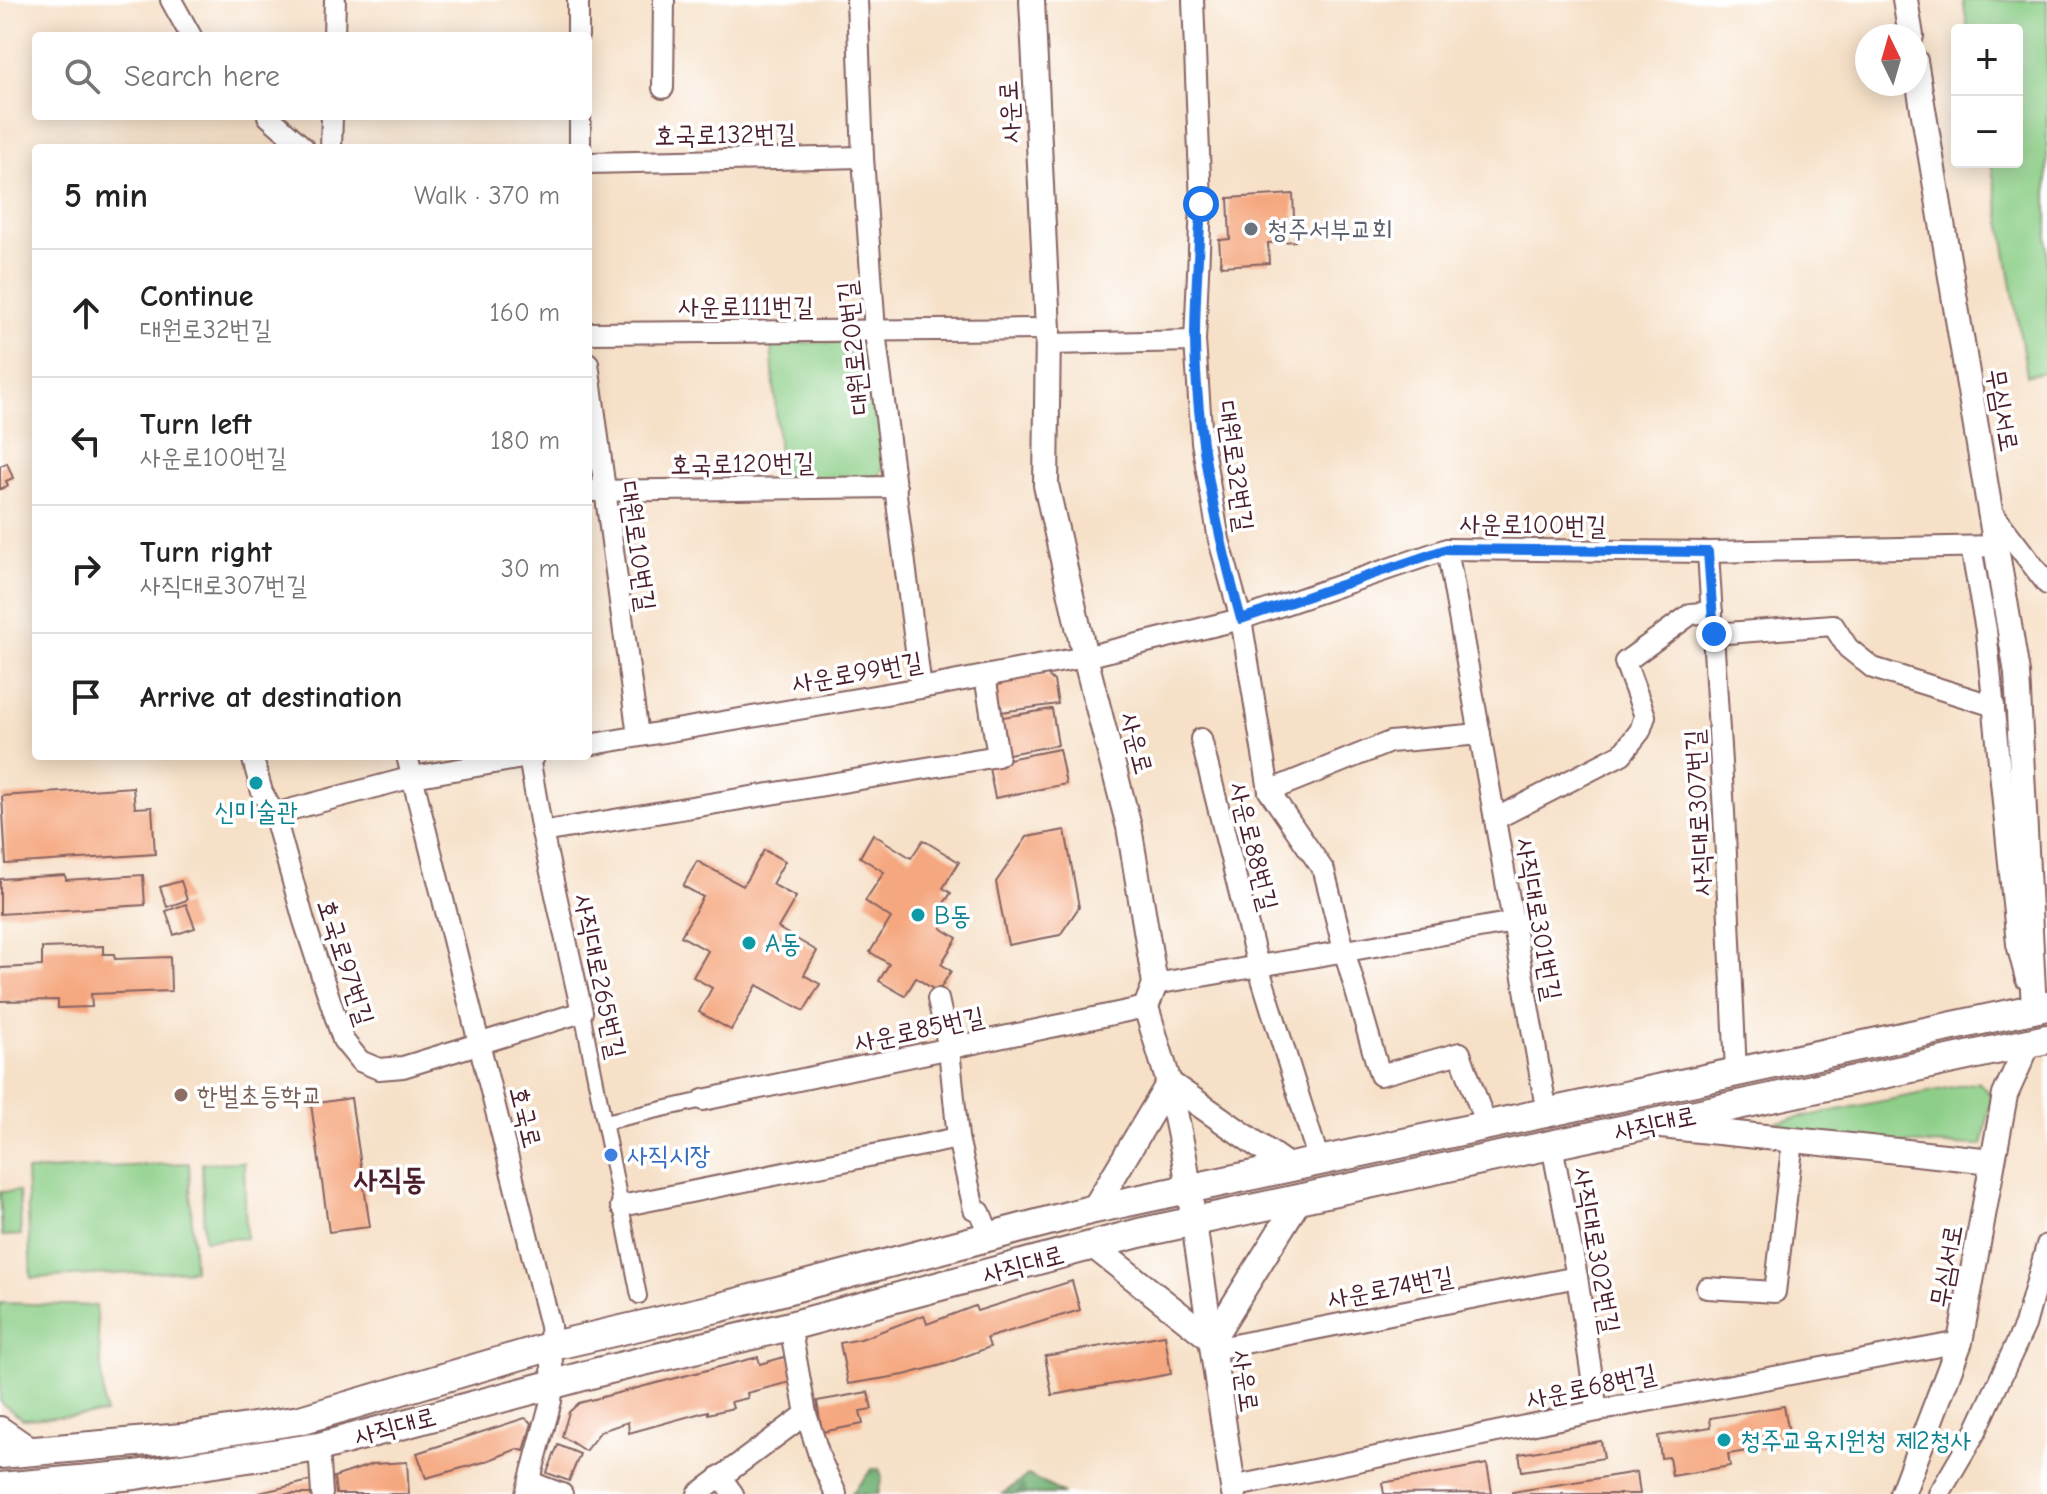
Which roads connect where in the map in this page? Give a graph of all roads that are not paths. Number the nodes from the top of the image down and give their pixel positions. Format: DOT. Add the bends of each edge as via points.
graph roads {
  1 [pos="171,0"];
  2 [pos="335,0"];
  3 [pos="578,0"];
  4 [pos="664,0"];
  5 [pos="857,0"];
  6 [pos="1032,0"];
  7 [pos="1193,0"];
  8 [pos="1905,0"];
  9 [pos="1909,24"];
  10 [pos="189,32"];
  11 [pos="334,32"];
  12 [pos="578,32"];
  13 [pos="663,88"];
  14 [pos="1921,96"];
  15 [pos="272,120"];
  16 [pos="332,120"];
  17 [pos="580,120"];
  18 [pos="300,144"];
  19 [pos="331,144"];
  20 [pos="580,144"];
  21 [pos="863,157"];
  22 [pos="592,163"];
  23 [pos="875,332"];
  24 [pos="592,333"];
  25 [pos="1048,336"];
  26 [pos="1195,341"];
  27 [pos="592,427"];
  28 [pos="896,487"];
  29 [pos="596,491"];
  30 [pos="1991,511"];
  31 [pos="1996,546"];
  32 [pos="1971,547"];
  33 [pos="1447,549"];
  34 [pos="1708,552"];
  35 [pos="2047,584"];
  36 [pos="1712,612"];
  37 [pos="1241,619"];
  38 [pos="1714,634"];
  39 [pos="1085,657"];
  40 [pos="985,676"];
  41 [pos="921,688"];
  42 [pos="1994,706"];
  43 [pos="1480,734"];
  44 [pos="638,736"];
  45 [pos="1201,739"];
  46 [pos="592,744"];
  47 [pos="253,760"];
  48 [pos="408,760"];
  49 [pos="509,760"];
  50 [pos="532,760"];
  51 [pos="413,777"];
  52 [pos="1269,791"];
  53 [pos="274,814"];
  54 [pos="1495,819"];
  55 [pos="542,832"];
  56 [pos="1514,922"];
  57 [pos="1344,950"];
  58 [pos="1258,966"];
  59 [pos="1155,984"];
  60 [pos="938,999"];
  61 [pos="1146,1007"];
  62 [pos="2040,1008"];
  63 [pos="582,1012"];
  64 [pos="480,1042"];
  65 [pos="2037,1042"];
  66 [pos="949,1049"];
  67 [pos="1736,1072"];
  68 [pos="1169,1083"];
  69 [pos="703,1100"];
  70 [pos="1547,1113"];
  71 [pos="605,1122"];
  72 [pos="1486,1125"];
  73 [pos="1650,1125"];
  74 [pos="958,1138"];
  75 [pos="1793,1140"];
  76 [pos="1552,1145"];
  77 [pos="1319,1161"];
  78 [pos="1992,1161"];
  79 [pos="1289,1167"];
  80 [pos="1189,1188"];
  81 [pos="1299,1200"];
  82 [pos="621,1206"];
  83 [pos="1094,1209"];
  84 [pos="1194,1222"];
  85 [pos="989,1235"];
  86 [pos="1092,1245"];
  87 [pos="2047,1245"];
  88 [pos="1577,1277"];
  89 [pos="1707,1288"];
  90 [pos="639,1296"];
  91 [pos="790,1326"];
  92 [pos="1960,1342"];
  93 [pos="1213,1344"];
  94 [pos="552,1346"];
  95 [pos="553,1384"];
  96 [pos="1597,1411"];
  97 [pos="806,1414"];
  98 [pos="0,1429"];
  99 [pos="319,1447"];
  100 [pos="32,1451"];
  101 [pos="0,1454"];
  102 [pos="720,1476"];
  103 [pos="137,1484"];
  104 [pos="0,1487"];
  105 [pos="528,1488"];
  106 [pos="1233,1490"];
  107 [pos="322,1494"];
  108 [pos="562,1494"];
  109 [pos="698,1494"];
  110 [pos="733,1494"];
  111 [pos="836,1494"];
  112 [pos="1902,1494"];
  113 [pos="1939,1494"];
  1 -- 10 [label="street"];
  2 -- 11 [label="street"];
  3 -- 12 [label="street"];
  4 -- 13 [label="street"];
  5 -- 21 [label="street, 대원로20번길"];
  6 -- 25 [label="street, 사운로"];
  7 -- 26 [label="street, 대원로32번길" via="1201,204"];
  8 -- 9 [label="street"];
  14 -- 30 [label="street, 무심서로"];
  15 -- 18 [label="street"];
  16 -- 19 [label="street"];
  17 -- 20 [label="street"];
  21 -- 22 [label="street, 호국로132번길"];
  21 -- 23 [label="street, 대원로20번길"];
  23 -- 24 [label="street, 사운로111번길"];
  23 -- 25 [label="street, 사운로111번길"];
  23 -- 28 [label="street, 대원로20번길"];
  25 -- 26 [label="street, 사운로111번길"];
  25 -- 39 [label="street, 사운로" via="1046,485"];
  26 -- 37 [label="street, 대원로32번길" via="1205,456 1219,540"];
  27 -- 29 [label="street, 대원로10번길"];
  28 -- 29 [label="street, 호국로120번길"];
  28 -- 41 [label="street, 대원로20번길"];
  29 -- 44 [label="street, 대원로10번길"];
  30 -- 31 [label="street, 무심서로"];
  30 -- 35 [label="street"];
  31 -- 32 [label="street, 사운로100번길"];
  31 -- 62 [label="street, 무심서로" via="2017,673"];
  32 -- 34 [label="street, 사운로100번길"];
  32 -- 42 [label="street"];
  33 -- 34 [label="street, 사운로100번길"];
  33 -- 37 [label="street, 사운로100번길"];
  33 -- 43 [label="street, 사직대로301번길"];
  34 -- 36 [label="street, 사직대로307번길"];
  36 -- 38 [label="street, 사직대로307번길"];
  36 -- 54 [label="street" via="1691,614 1625,662 1645,716 1622,754"];
  37 -- 39 [label="street, 사운로100번길"];
  37 -- 52 [label="street, 대원로32번길"];
  38 -- 42 [label="street" via="1833,625 1848,648 1873,668"];
  38 -- 67 [label="street, 사직대로307번길"];
  39 -- 40 [label="street, 사운로99번길"];
  39 -- 59 [label="street, 사운로" via="1129,827"];
  40 -- 41 [label="street, 사운로99번길"];
  40 -- 55 [label="street" via="998,756"];
  41 -- 44 [label="street, 사운로99번길"];
  42 -- 62 [label="street" via="2017,944"];
  43 -- 52 [label="street" via="1390,742"];
  43 -- 54 [label="street, 사직대로301번길"];
  44 -- 46 [label="street, 사운로99번길"];
  45 -- 58 [label="street, 사운로88번길"];
  47 -- 53 [label="street, 호국로97번길"];
  48 -- 51 [label="street, 호국로"];
  49 -- 51 [label="street"];
  50 -- 55 [label="street, 사직대로265번길"];
  51 -- 53 [label="street"];
  51 -- 64 [label="street, 호국로"];
  52 -- 57 [label="street, 대원로32번길" via="1324,871"];
  53 -- 64 [label="street, 호국로97번길" via="343,1040 360,1061 379,1069 403,1067"];
  54 -- 56 [label="street, 사직대로301번길"];
  55 -- 63 [label="street, 사직대로265번길"];
  56 -- 57 [label="street"];
  56 -- 70 [label="street, 사직대로301번길"];
  57 -- 58 [label="street"];
  57 -- 72 [label="street" via="1380,1075 1460,1053"];
  58 -- 59 [label="street"];
  58 -- 77 [label="street"];
  59 -- 61 [label="street"];
  60 -- 66 [label="street, 사직대로"];
  61 -- 66 [label="street, 사운로85번길"];
  61 -- 68 [label="street, 사운로"];
  62 -- 67 [label="main road, 사직대로"];
  63 -- 64 [label="street, 호국로97번길"];
  63 -- 71 [label="street, 사직대로265번길"];
  64 -- 94 [label="street, 호국로"];
  65 -- 73 [label="main road, 사직대로"];
  65 -- 78 [label="street, 무심서로" via="2005,1095"];
  66 -- 69 [label="street, 사운로85번길"];
  66 -- 74 [label="street, 사직대로"];
  67 -- 70 [label="main road, 사직대로"];
  68 -- 79 [label="street"];
  68 -- 80 [label="street, 사운로"];
  68 -- 83 [label="street"];
  69 -- 71 [label="street"];
  70 -- 72 [label="main road, 사직대로"];
  71 -- 82 [label="street, 사직대로265번길"];
  72 -- 77 [label="main road, 사직대로"];
  73 -- 75 [label="street"];
  73 -- 76 [label="main road, 사직대로"];
  74 -- 82 [label="street"];
  74 -- 85 [label="street, 사직대로" via="974,1209"];
  75 -- 78 [label="street"];
  75 -- 89 [label="street" via="1775,1292"];
  76 -- 81 [label="main road, 사직대로"];
  76 -- 88 [label="street, 사직대로302번길"];
  77 -- 79 [label="main road, 사직대로"];
  78 -- 92 [label="street, 무심서로"];
  79 -- 80 [label="main road, 사직대로"];
  80 -- 83 [label="main road, 사직대로"];
  80 -- 84 [label="street, 사운로"];
  81 -- 84 [label="main road, 사직대로"];
  81 -- 93 [label="street"];
  82 -- 90 [label="street, 사직대로265번길"];
  83 -- 85 [label="main road, 사직대로"];
  84 -- 86 [label="main road, 사직대로"];
  84 -- 93 [label="street, 사운로"];
  85 -- 94 [label="main road, 사직대로"];
  86 -- 91 [label="main road, 사직대로"];
  86 -- 93 [label="street"];
  87 -- 113 [label="street" via="2025,1325 1976,1431"];
  88 -- 93 [label="street, 사운로74번길"];
  88 -- 96 [label="street, 사직대로302번길"];
  91 -- 95 [label="main road, 사직대로"];
  91 -- 97 [label="street"];
  92 -- 96 [label="street, 사운로68번길"];
  92 -- 112 [label="street, 무심서로"];
  93 -- 106 [label="street, 사운로"];
  94 -- 95 [label="street, 호국로"];
  94 -- 100 [label="main road, 사직대로" via="300,1420 182,1438"];
  95 -- 99 [label="main road, 사직대로"];
  95 -- 105 [label="street, 호국로"];
  96 -- 106 [label="street, 사운로68번길"];
  97 -- 102 [label="street"];
  97 -- 111 [label="street"];
  98 -- 100 [label="street"];
  99 -- 103 [label="main road, 사직대로"];
  99 -- 107 [label="street"];
  100 -- 101 [label="main road, 사직대로"];
  102 -- 109 [label="street"];
  102 -- 110 [label="street"];
  103 -- 104 [label="main road, 사직대로"];
  105 -- 108 [label="street"];
}
